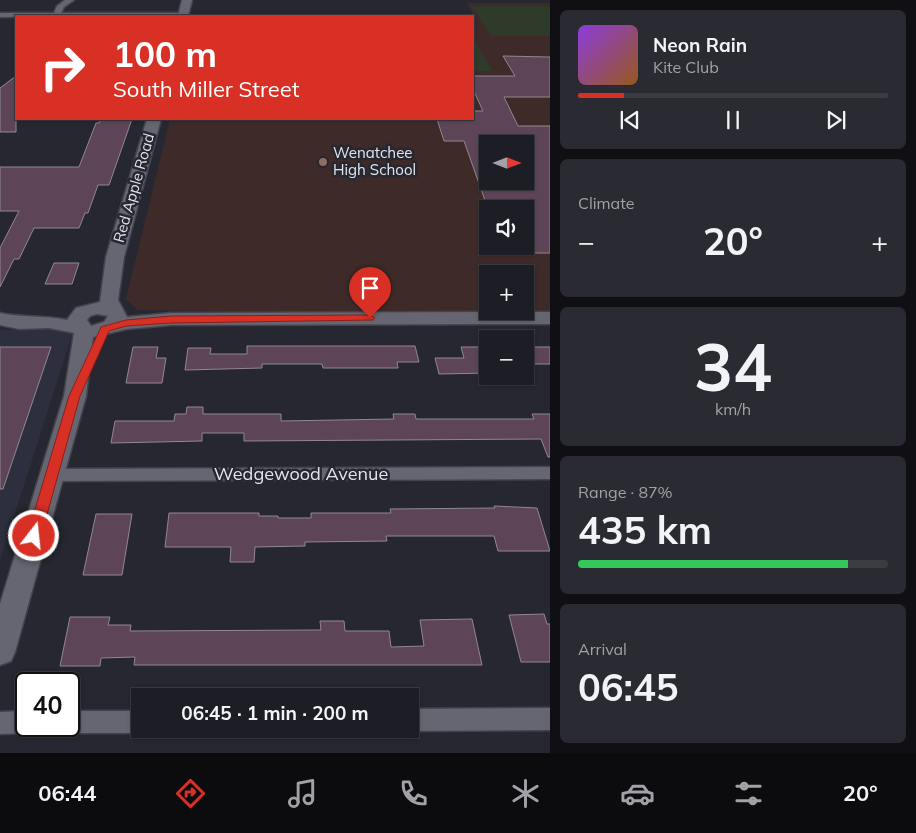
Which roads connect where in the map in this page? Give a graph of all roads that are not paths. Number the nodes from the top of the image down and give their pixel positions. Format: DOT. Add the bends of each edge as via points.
graph roads {
  1 [pos="71,0"];
  2 [pos="187,0"];
  3 [pos="0,15"];
  4 [pos="56,15"];
  5 [pos="183,15"];
  6 [pos="154,120"];
  7 [pos="115,257"];
  8 [pos="550,318"];
  9 [pos="3,319"];
  10 [pos="110,320"];
  11 [pos="83,321"];
  12 [pos="74,396"];
  13 [pos="550,473"];
  14 [pos="52,475"];
  15 [pos="0,652"];
  16 [pos="550,719"];
  17 [pos="419,720"];
  18 [pos="15,722"];
  19 [pos="80,722"];
  20 [pos="131,722"];
  21 [pos="0,723"];
  1 -- 4 [label="street" via="66,1"];
  2 -- 5 [label="street"];
  3 -- 4 [label="street"];
  6 -- 7 [label="street, Red Apple Road"];
  7 -- 10 [label="street, Red Apple Road" via="109,300"];
  7 -- 11 [label="street, Red Apple Road"];
  8 -- 10 [label="street" via="171,319 126,323"];
  9 -- 11 [label="street" via="19,323"];
  10 -- 11 [label="street"];
  10 -- 12 [label="street, Red Apple Road"];
  11 -- 12 [label="street, Red Apple Road"];
  12 -- 14 [label="street, Red Apple Road"];
  13 -- 14 [label="street, Wedgewood Avenue"];
  14 -- 15 [label="street, Red Apple Road"];
  16 -- 17 [label="street"];
  18 -- 21 [label="street"];
  19 -- 20 [label="street"];
}
